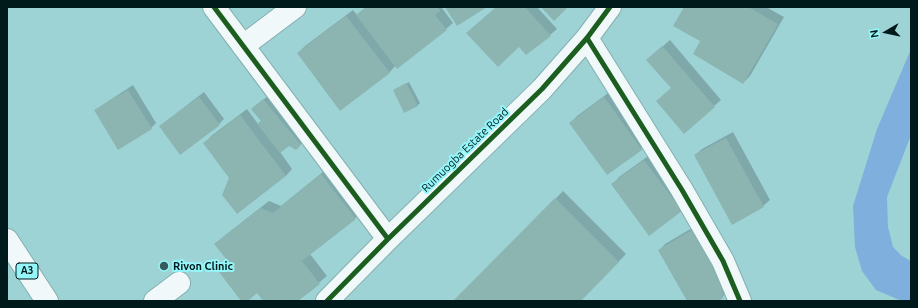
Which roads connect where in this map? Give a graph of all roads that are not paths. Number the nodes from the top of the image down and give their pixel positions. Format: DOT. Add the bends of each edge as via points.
graph roads {
  1 [pos="214,7"];
  2 [pos="295,7"];
  3 [pos="610,7"];
  4 [pos="587,38"];
  5 [pos="243,46"];
  6 [pos="388,239"];
  7 [pos="7,240"];
  8 [pos="179,283"];
  9 [pos="47,301"];
  10 [pos="155,301"];
  11 [pos="327,301"];
  12 [pos="740,301"];
  1 -- 5 [label="main road"];
  2 -- 5 [label="main road"];
  3 -- 4 [label="main road, Rumuogba Estate Road"];
  4 -- 6 [label="main road, Rumuogba Estate Road" via="542,89"];
  4 -- 12 [label="main road" via="682,190 722,261"];
  5 -- 6 [label="main road"];
  6 -- 11 [label="main road, Rumuogba Estate Road"];
  7 -- 9 [label="main road, A3"];
  8 -- 10 [label="main road"];
}
